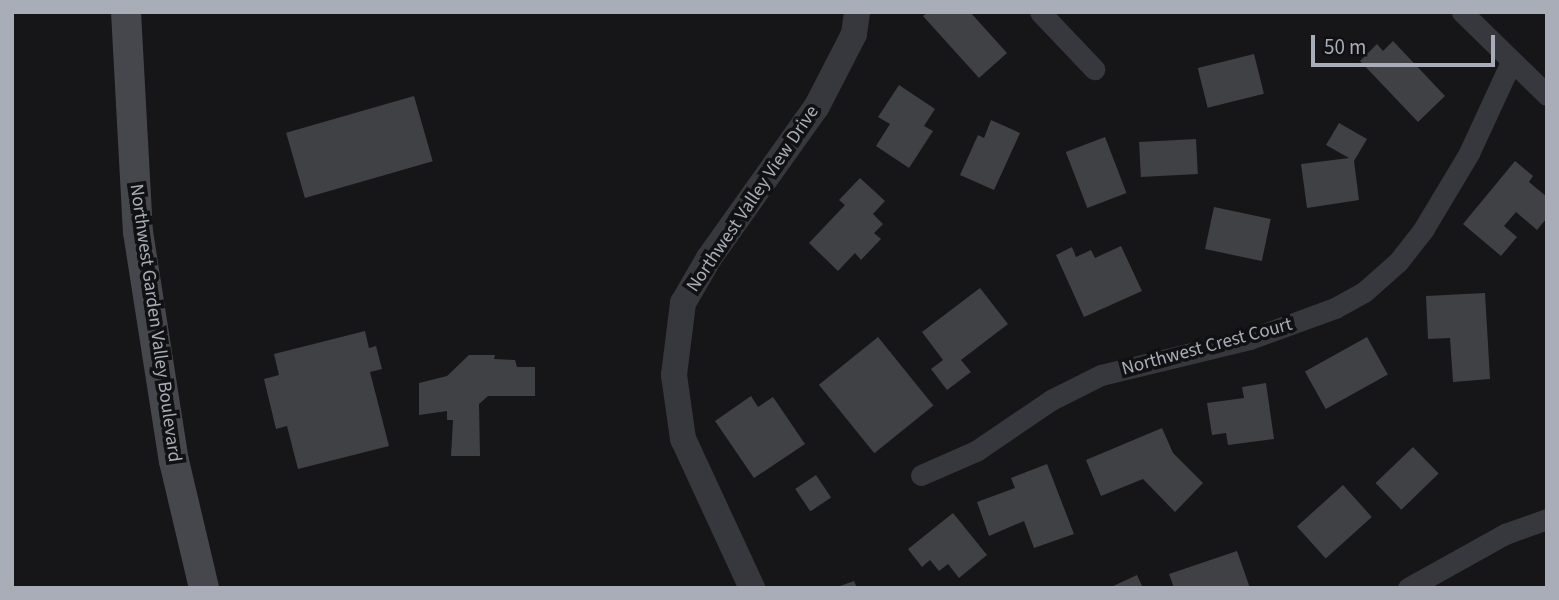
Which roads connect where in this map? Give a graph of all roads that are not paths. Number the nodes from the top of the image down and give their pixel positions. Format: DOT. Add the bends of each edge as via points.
graph roads {
  1 [pos="126,12"];
  2 [pos="857,12"];
  3 [pos="1040,12"];
  4 [pos="1462,12"];
  5 [pos="1511,62"];
  6 [pos="1094,69"];
  7 [pos="1547,95"];
  8 [pos="920,475"];
  9 [pos="1547,519"];
  10 [pos="204,588"];
  11 [pos="752,588"];
  12 [pos="1408,588"];
  1 -- 10 [label="main road, Northwest Garden Valley Boulevard" via="138,232 174,461"];
  2 -- 11 [label="street, Northwest Valley View Drive" via="854,34 817,106 709,258 683,303 674,374 683,439"];
  3 -- 6 [label="street"];
  4 -- 5 [label="street"];
  5 -- 7 [label="street"];
  5 -- 8 [label="street, Northwest Crest Court" via="1469,153 1423,230 1398,262 1364,292 1335,308 1250,339 1101,375 1051,400 976,451"];
  9 -- 12 [label="street" via="1505,534"];
}
